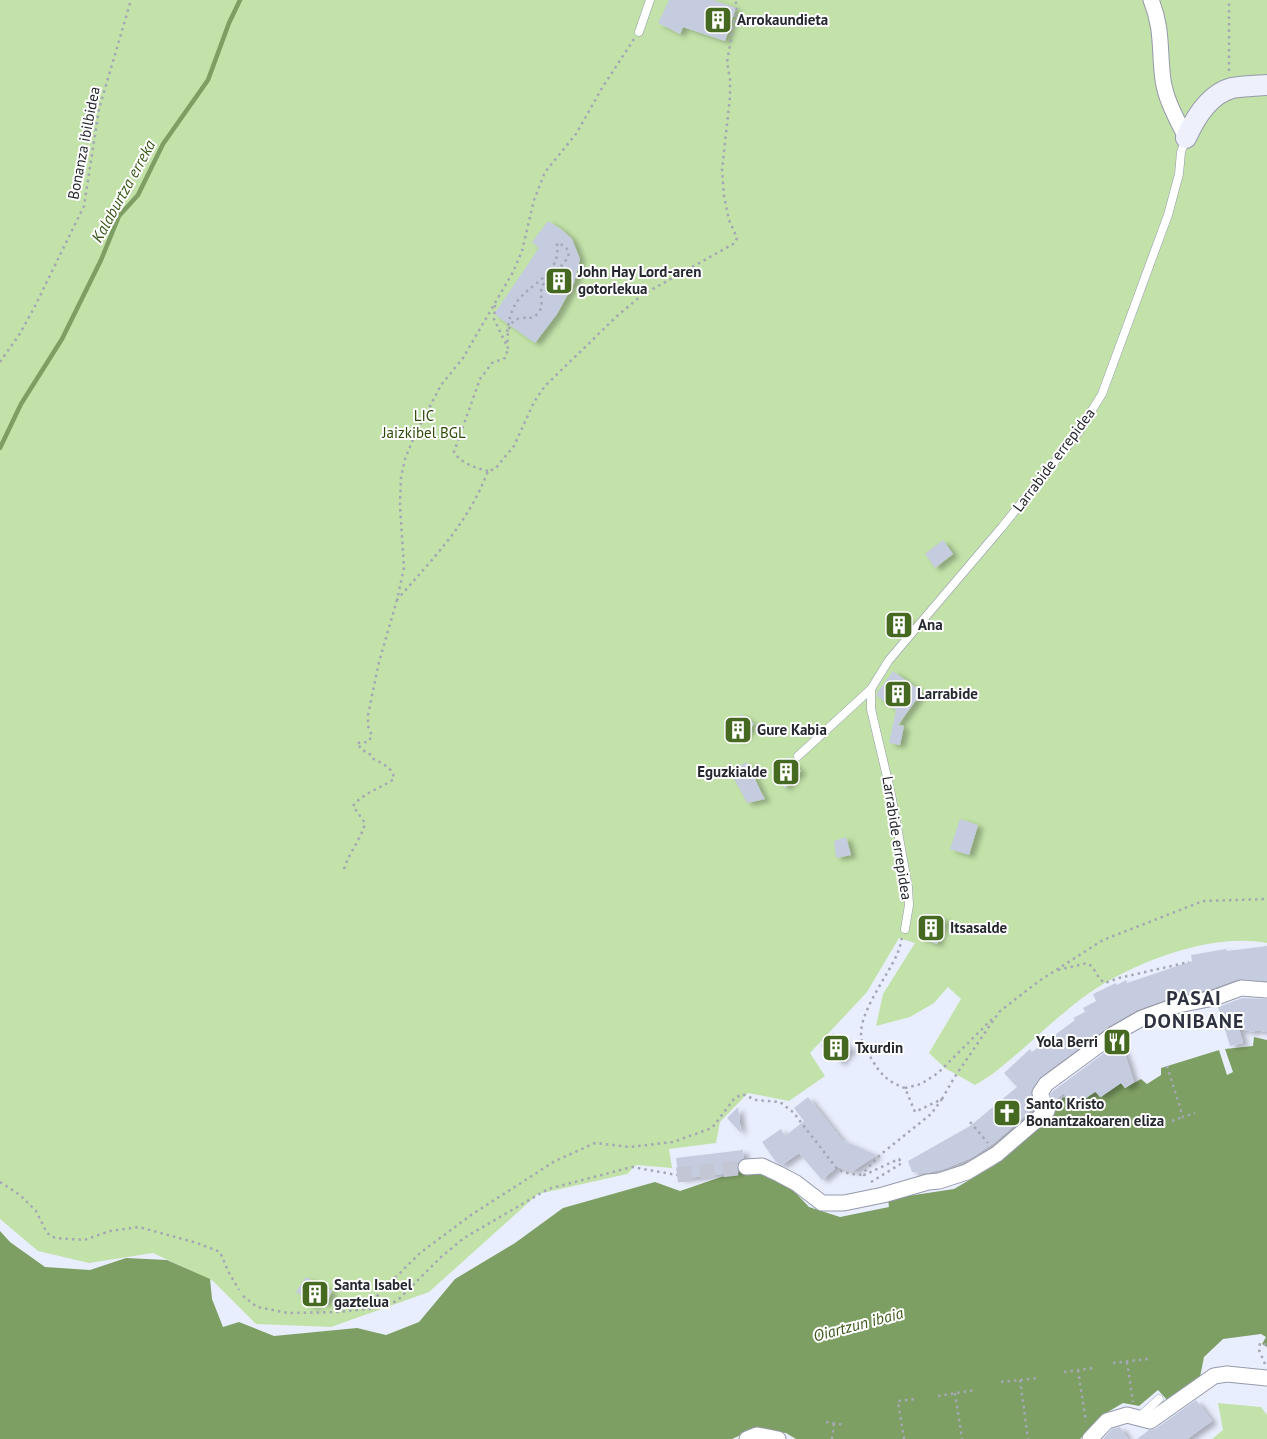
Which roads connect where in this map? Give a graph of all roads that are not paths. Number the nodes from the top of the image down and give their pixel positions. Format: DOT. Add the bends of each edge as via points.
graph roads {
  1 [pos="650,0"];
  2 [pos="1151,0"];
  3 [pos="639,32"];
  4 [pos="1267,85"];
  5 [pos="1186,138"];
  6 [pos="872,689"];
  7 [pos="798,756"];
  8 [pos="905,928"];
  9 [pos="1267,990"];
  10 [pos="746,1167"];
  11 [pos="1267,1378"];
  12 [pos="1159,1399"];
  13 [pos="1136,1412"];
  14 [pos="1089,1435"];
  15 [pos="747,1439"];
  16 [pos="778,1439"];
  1 -- 3 [label="lane"];
  2 -- 5 [label="street" via="1161,35 1163,81"];
  4 -- 5 [label="street, Larrabide errepidea" via="1221,92 1198,114"];
  5 -- 6 [label="lane, Larrabide errepidea" via="1168,215 1102,394 1078,433 889,660"];
  6 -- 7 [label="lane, Larrabide errepidea"];
  6 -- 8 [label="lane, Larrabide errepidea" via="871,709 908,887"];
  9 -- 10 [label="street" via="1241,988 1178,1006 1142,1018 1114,1034 1046,1084 1040,1093 1046,1111 997,1154 967,1172 883,1195 844,1203 822,1203 779,1174 762,1166"];
  11 -- 13 [label="street" via="1214,1376 1150,1421"];
  12 -- 13 [label="lane"];
  13 -- 14 [label="street" via="1107,1421"];
  15 -- 16 [label="street" via="757,1435"];
}
